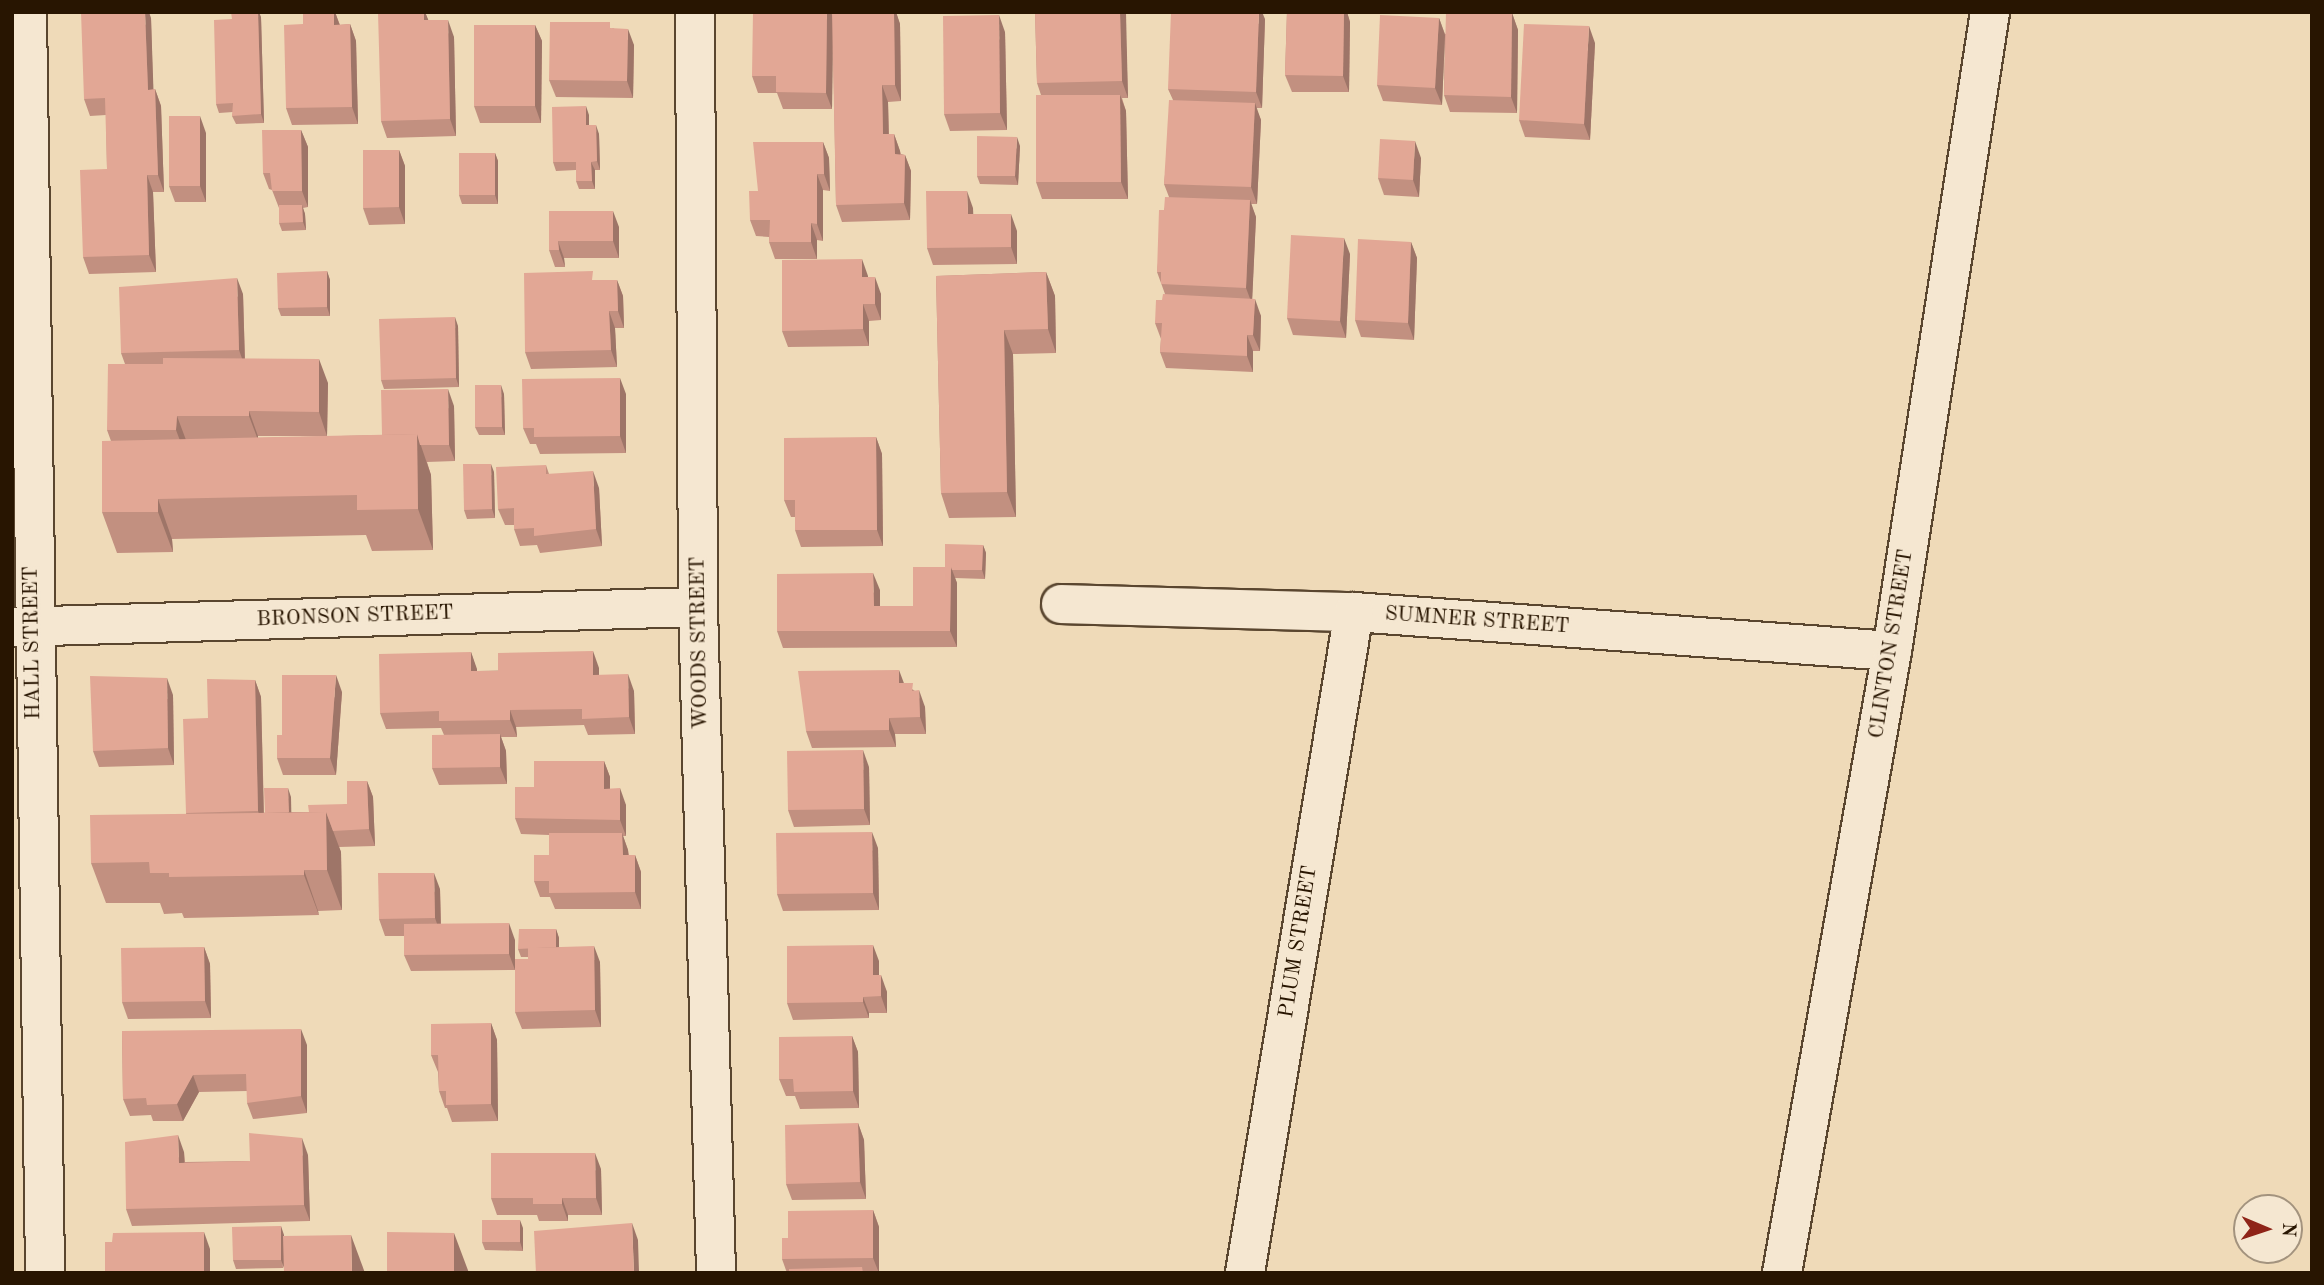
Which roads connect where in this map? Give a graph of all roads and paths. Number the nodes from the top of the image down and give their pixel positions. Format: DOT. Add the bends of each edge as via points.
graph roads {
  1 [pos="27,12"];
  2 [pos="695,12"];
  3 [pos="1990,12"];
  4 [pos="1061,604"];
  5 [pos="698,607"];
  6 [pos="1354,612"];
  7 [pos="23,627"];
  8 [pos="1892,651"];
  9 [pos="45,1273"];
  10 [pos="716,1273"];
  11 [pos="1245,1273"];
  12 [pos="1782,1273"];
  1 -- 7 [label="street, HALL STREET"];
  2 -- 5 [label="street, WOODS STREET"];
  3 -- 8 [label="street, CLINTON STREET"];
  4 -- 6 [label="street, SUMNER STREET"];
  5 -- 7 [label="street, BRONSON STREET"];
  5 -- 10 [label="street, WOODS STREET"];
  6 -- 8 [label="street, SUMNER STREET"];
  6 -- 11 [label="street, PLUM STREET"];
  7 -- 9 [label="street, HALL STREET"];
  8 -- 12 [label="street, CLINTON STREET"];
}
